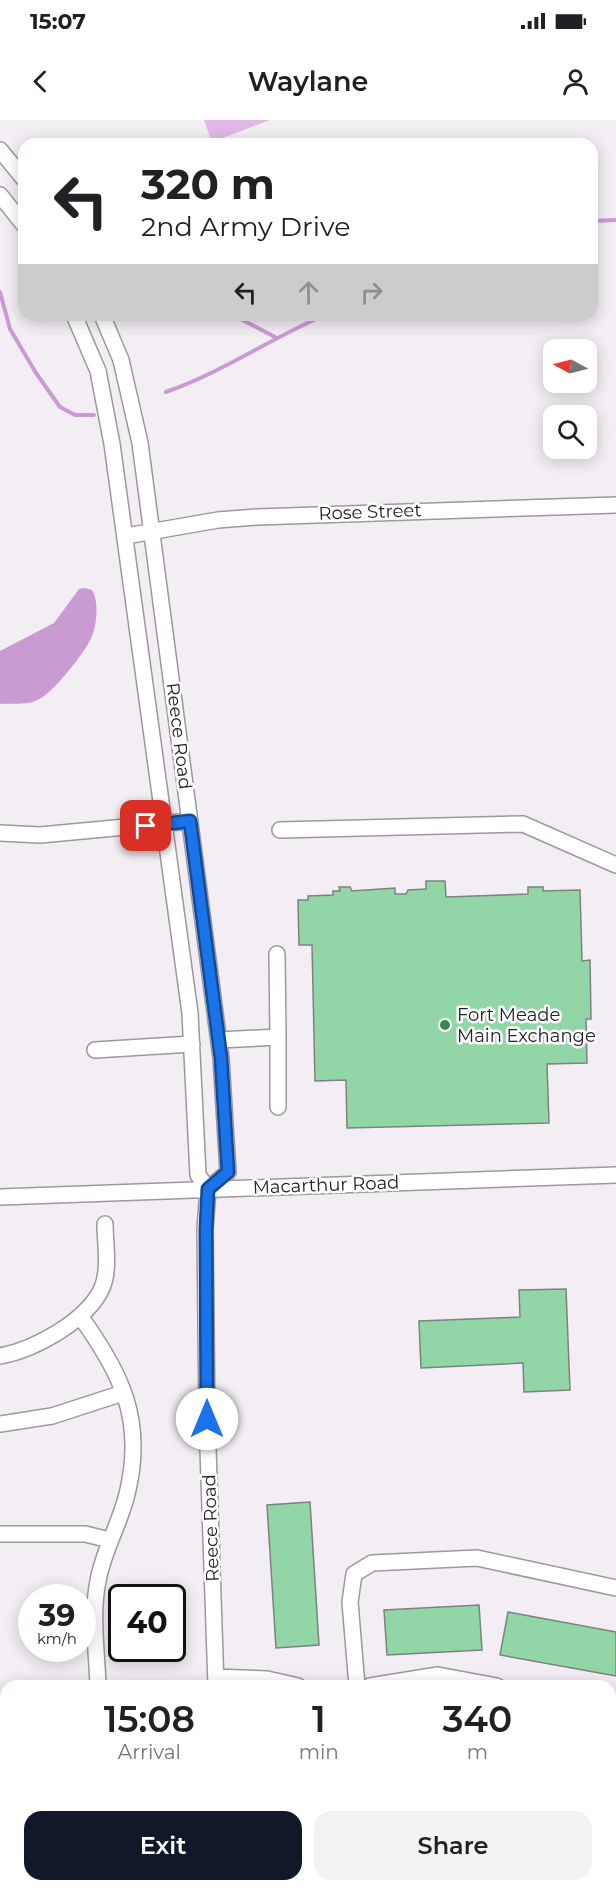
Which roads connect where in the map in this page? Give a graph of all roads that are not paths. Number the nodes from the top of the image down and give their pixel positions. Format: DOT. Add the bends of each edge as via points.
graph roads {
  1 [pos="0,150"];
  2 [pos="18,172"];
  3 [pos="0,195"];
  4 [pos="18,218"];
  5 [pos="77,321"];
  6 [pos="105,321"];
  7 [pos="616,505"];
  8 [pos="152,532"];
  9 [pos="126,536"];
  10 [pos="190,821"];
  11 [pos="164,824"];
  12 [pos="280,830"];
  13 [pos="0,832"];
  14 [pos="616,865"];
  15 [pos="277,954"];
  16 [pos="278,1037"];
  17 [pos="219,1040"];
  18 [pos="192,1044"];
  19 [pos="95,1050"];
  20 [pos="278,1107"];
  21 [pos="616,1175"];
  22 [pos="208,1189"];
  23 [pos="0,1197"];
  24 [pos="105,1224"];
  25 [pos="80,1316"];
  26 [pos="0,1356"];
  27 [pos="123,1393"];
  28 [pos="0,1424"];
  29 [pos="0,1534"];
  30 [pos="110,1540"];
  31 [pos="616,1588"];
  32 [pos="98,1680"];
  33 [pos="216,1680"];
  34 [pos="242,1680"];
  35 [pos="271,1680"];
  36 [pos="357,1680"];
  37 [pos="407,1680"];
  38 [pos="465,1680"];
  1 -- 2 [label="street"];
  3 -- 4 [label="street"];
  5 -- 9 [label="street, Reece Road" via="99,371"];
  6 -- 8 [label="street, Reece Road" via="121,360 140,443"];
  7 -- 8 [label="street, Rose Street" via="257,517"];
  8 -- 9 [label="street, Rose Street"];
  8 -- 10 [label="street, Reece Road"];
  9 -- 11 [label="street, Reece Road"];
  10 -- 11 [label="street"];
  10 -- 17 [label="street, Reece Road"];
  11 -- 13 [label="street" via="40,835"];
  11 -- 18 [label="street, Reece Road"];
  12 -- 14 [label="street" via="523,824"];
  15 -- 16 [label="street"];
  16 -- 17 [label="street"];
  16 -- 20 [label="street"];
  17 -- 22 [label="street, Reece Road" via="228,1172"];
  18 -- 19 [label="street"];
  18 -- 22 [label="street, Reece Road" via="198,1175"];
  21 -- 22 [label="street, Macarthur Road"];
  22 -- 23 [label="street, Macarthur Road"];
  22 -- 33 [label="street, Reece Road" via="207,1419"];
  24 -- 25 [label="street" via="102,1288"];
  25 -- 26 [label="street" via="32,1347"];
  25 -- 27 [label="street" via="107,1354"];
  27 -- 28 [label="street" via="52,1416"];
  27 -- 30 [label="street" via="131,1416 133,1459 127,1495"];
  29 -- 30 [label="street" via="85,1534"];
  30 -- 32 [label="street" via="97,1583"];
  31 -- 36 [label="street" via="477,1558 372,1563 354,1574 351,1592"];
  34 -- 35 [label="street"];
  37 -- 38 [label="street" via="438,1675"];
}
